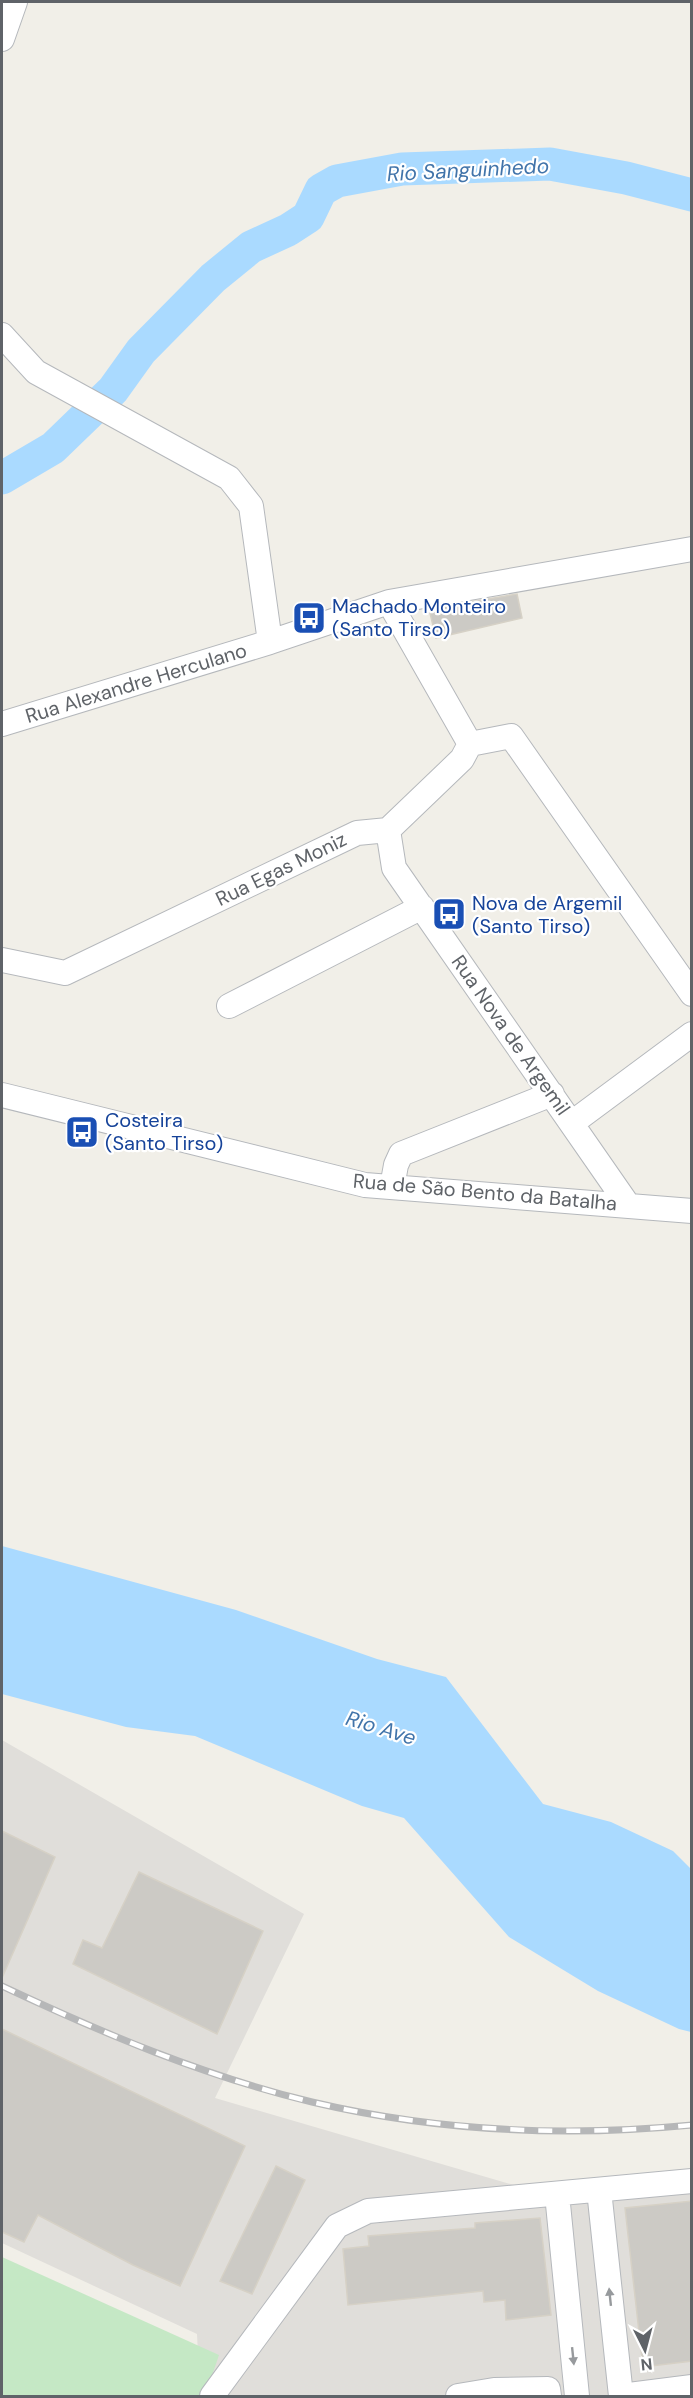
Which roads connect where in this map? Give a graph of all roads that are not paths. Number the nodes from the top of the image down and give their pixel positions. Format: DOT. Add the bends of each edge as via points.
graph roads {
  1 [pos="15,2"];
  2 [pos="2,39"];
  3 [pos="2,335"];
  4 [pos="692,549"];
  5 [pos="389,602"];
  6 [pos="270,642"];
  7 [pos="2,724"];
  8 [pos="470,744"];
  9 [pos="387,830"];
  10 [pos="422,908"];
  11 [pos="2,960"];
  12 [pos="692,994"];
  13 [pos="229,1006"];
  14 [pos="692,1034"];
  15 [pos="2,1095"];
  16 [pos="552,1095"];
  17 [pos="572,1123"];
  18 [pos="392,1187"];
  19 [pos="628,1205"];
  20 [pos="692,1210"];
  21 [pos="692,2181"];
  22 [pos="599,2190"];
  23 [pos="556,2194"];
  24 [pos="692,2387"];
  25 [pos="621,2396"];
  26 [pos="212,2397"];
  27 [pos="458,2397"];
  28 [pos="549,2397"];
  29 [pos="577,2397"];
  1 -- 2 [label="street"];
  3 -- 6 [label="street" via="36,372 229,478 251,506"];
  4 -- 5 [label="street, Rua Alexandre Herculano"];
  5 -- 6 [label="street, Rua Alexandre Herculano"];
  5 -- 8 [label="street"];
  6 -- 7 [label="street, Rua Alexandre Herculano"];
  8 -- 9 [label="street" via="462,759"];
  8 -- 12 [label="street" via="511,736"];
  9 -- 10 [label="street, Rua Nova de Argemil" via="394,868"];
  9 -- 11 [label="street, Rua Egas Moniz" via="357,832 65,973"];
  10 -- 13 [label="street"];
  10 -- 16 [label="street, Rua Nova de Argemil"];
  14 -- 17 [label="street"];
  15 -- 18 [label="street, Rua de São Bento da Batalha" via="365,1185"];
  16 -- 17 [label="street, Rua Nova de Argemil"];
  16 -- 18 [label="street" via="401,1155"];
  17 -- 19 [label="street, Rua Nova de Argemil"];
  18 -- 19 [label="street, Rua de São Bento da Batalha"];
  19 -- 20 [label="street, Rua de São Bento da Batalha"];
  21 -- 22 [label="street"];
  22 -- 23 [label="street"];
  25 -- 22 [label="street, one-way"];
  23 -- 26 [label="street" via="368,2211 337,2226"];
  23 -- 29 [label="street, one-way"];
  24 -- 25 [label="street"];
  27 -- 28 [label="street" via="494,2390 548,2389"];
}
